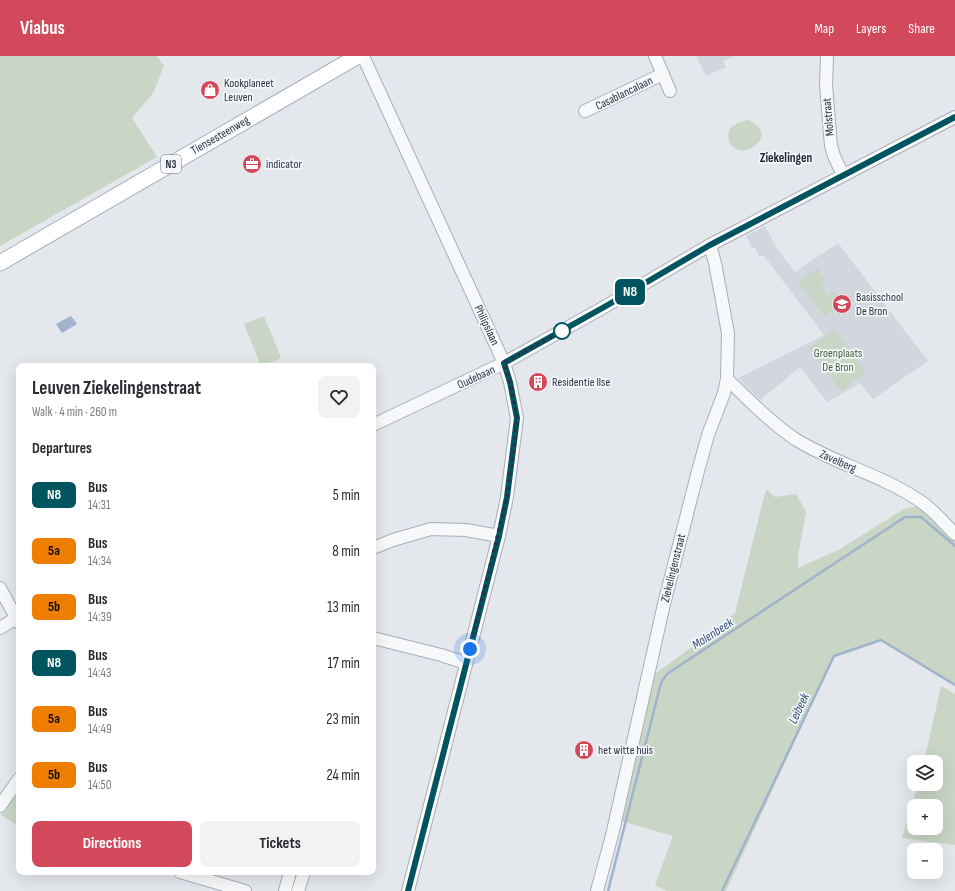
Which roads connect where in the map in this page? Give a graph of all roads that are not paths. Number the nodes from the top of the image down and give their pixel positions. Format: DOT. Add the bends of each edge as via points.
graph roads {
  1 [pos="358,56"];
  2 [pos="363,56"];
  3 [pos="655,56"];
  4 [pos="827,56"];
  5 [pos="663,74"];
  6 [pos="670,91"];
  7 [pos="585,111"];
  8 [pos="955,117"];
  9 [pos="843,175"];
  10 [pos="710,245"];
  11 [pos="0,263"];
  12 [pos="504,363"];
  13 [pos="727,379"];
  14 [pos="376,424"];
  15 [pos="955,534"];
  16 [pos="499,536"];
  17 [pos="376,547"];
  18 [pos="0,588"];
  19 [pos="16,615"];
  20 [pos="16,618"];
  21 [pos="0,628"];
  22 [pos="376,639"];
  23 [pos="466,663"];
  24 [pos="16,783"];
  25 [pos="0,806"];
  26 [pos="190,875"];
  27 [pos="289,875"];
  28 [pos="303,875"];
  29 [pos="245,891"];
  30 [pos="285,891"];
  31 [pos="298,891"];
  32 [pos="408,891"];
  33 [pos="597,891"];
  1 -- 11 [label="main road, Tiensesteenweg / N3"];
  2 -- 12 [label="street, Philipslaan"];
  3 -- 5 [label="street, Casablancalaan"];
  4 -- 9 [label="street, Molstraat" via="826,85 831,146"];
  5 -- 6 [label="street, Casablancalaan"];
  5 -- 7 [label="street, Casablancalaan"];
  8 -- 9 [label="street, Oudebaan"];
  9 -- 10 [label="street, Oudebaan"];
  10 -- 12 [label="street, Oudebaan"];
  10 -- 13 [label="street, Ziekelingenstraat" via="728,333"];
  12 -- 14 [label="street, Oudebaan"];
  12 -- 16 [label="street, Philipslaan" via="517,418 507,497"];
  13 -- 15 [label="street, Zavelberg" via="795,439 896,486 918,499"];
  13 -- 33 [label="street, Ziekelingenstraat" via="708,435 664,604 614,831"];
  16 -- 17 [label="street" via="466,530 431,529"];
  16 -- 23 [label="street, Philipslaan"];
  18 -- 19 [label="street"];
  20 -- 21 [label="street"];
  22 -- 23 [label="street"];
  23 -- 32 [label="street, Philipslaan"];
  24 -- 25 [label="street"];
  26 -- 29 [label="street"];
  27 -- 30 [label="street"];
  28 -- 31 [label="street"];
}
